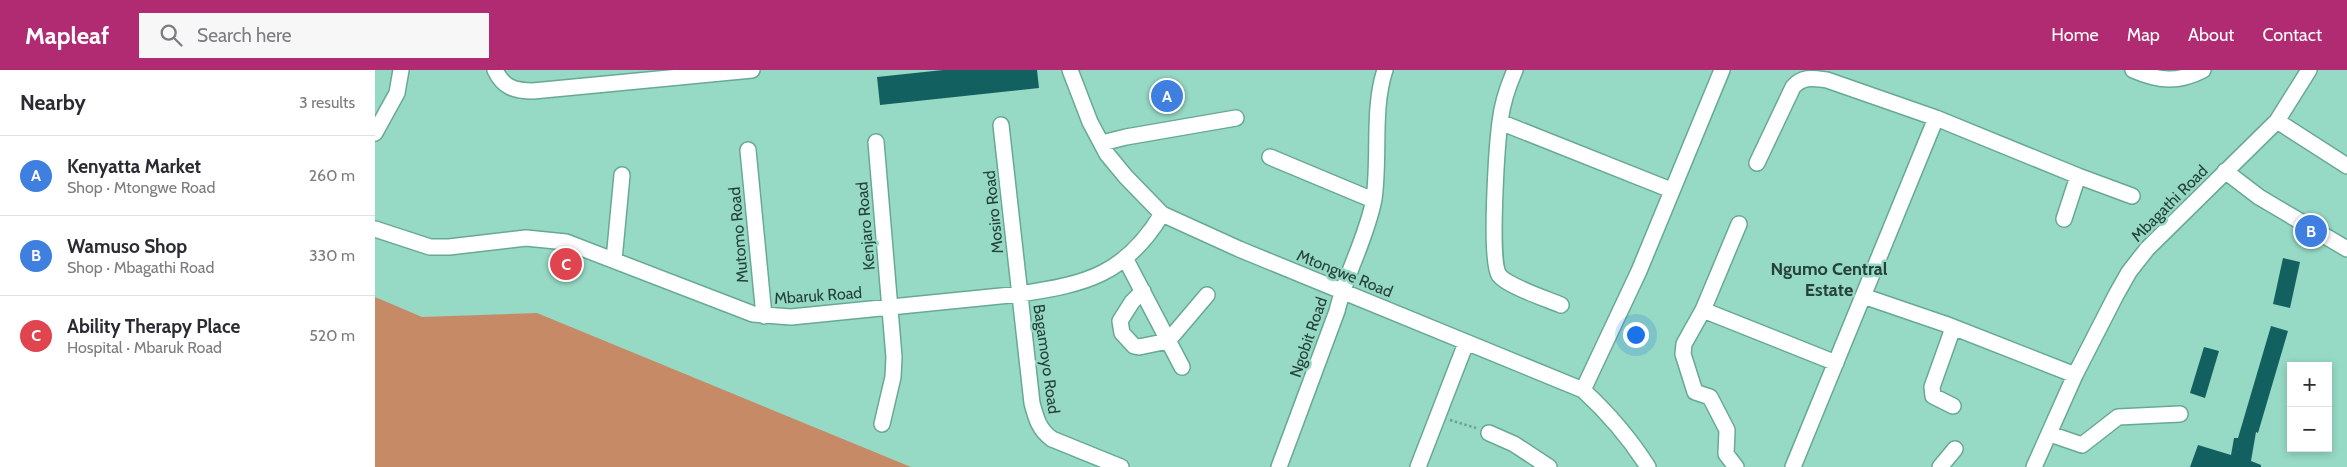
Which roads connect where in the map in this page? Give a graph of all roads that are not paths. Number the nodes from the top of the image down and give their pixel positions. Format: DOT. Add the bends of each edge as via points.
graph roads {
  1 [pos="401,70"];
  2 [pos="495,70"];
  3 [pos="751,70"];
  4 [pos="1070,70"];
  5 [pos="1385,70"];
  6 [pos="1515,70"];
  7 [pos="1722,70"];
  8 [pos="2133,70"];
  9 [pos="2203,70"];
  10 [pos="2309,70"];
  11 [pos="1236,118"];
  12 [pos="1936,118"];
  13 [pos="2277,121"];
  14 [pos="1500,122"];
  15 [pos="1001,126"];
  16 [pos="375,133"];
  17 [pos="876,142"];
  18 [pos="1102,143"];
  19 [pos="748,150"];
  20 [pos="1270,157"];
  21 [pos="1757,163"];
  22 [pos="2347,166"];
  23 [pos="2225,171"];
  24 [pos="622,175"];
  25 [pos="2078,176"];
  26 [pos="1671,190"];
  27 [pos="2132,196"];
  28 [pos="1373,200"];
  29 [pos="1162,214"];
  30 [pos="2064,219"];
  31 [pos="1739,224"];
  32 [pos="375,229"];
  33 [pos="2347,249"];
  34 [pos="1125,258"];
  35 [pos="614,260"];
  36 [pos="1342,290"];
  37 [pos="1143,291"];
  38 [pos="1020,294"];
  39 [pos="1207,295"];
  40 [pos="1863,296"];
  41 [pos="1561,305"];
  42 [pos="891,307"];
  43 [pos="1703,310"];
  44 [pos="764,316"];
  45 [pos="1953,328"];
  46 [pos="1168,341"];
  47 [pos="1466,343"];
  48 [pos="1836,363"];
  49 [pos="1181,367"];
  50 [pos="2075,375"];
  51 [pos="1583,390"];
  52 [pos="1953,406"];
  53 [pos="2180,414"];
  54 [pos="882,424"];
  55 [pos="1489,433"];
  56 [pos="2049,434"];
  57 [pos="1955,450"];
  58 [pos="1121,467"];
  59 [pos="1279,467"];
  60 [pos="1418,467"];
  61 [pos="1549,467"];
  62 [pos="1648,467"];
  63 [pos="1736,467"];
  64 [pos="1793,467"];
  65 [pos="1939,467"];
  66 [pos="2034,467"];
  1 -- 16 [label="street" via="397,93"];
  2 -- 3 [label="street" via="500,80 517,91 533,91"];
  4 -- 18 [label="street, Mtongwe Road" via="1090,122"];
  5 -- 28 [label="street, Ngobit Road" via="1381,82"];
  6 -- 14 [label="street"];
  7 -- 26 [label="street"];
  8 -- 9 [label="street" via="2169,81"];
  10 -- 13 [label="street, Mbagathi Road"];
  11 -- 18 [label="street"];
  12 -- 21 [label="street" via="1827,80 1800,79 1793,86"];
  12 -- 25 [label="street"];
  12 -- 40 [label="street"];
  13 -- 22 [label="street"];
  13 -- 23 [label="street, Mbagathi Road"];
  14 -- 26 [label="street"];
  14 -- 41 [label="street" via="1495,266 1500,276 1511,283"];
  15 -- 38 [label="street, Mosiro Road"];
  17 -- 42 [label="street, Kenjaro Road"];
  18 -- 29 [label="street, Mtongwe Road" via="1126,177"];
  19 -- 44 [label="street, Mutomo Road"];
  20 -- 28 [label="street"];
  23 -- 33 [label="street" via="2259,197"];
  23 -- 50 [label="street, Mbagathi Road" via="2129,272"];
  24 -- 35 [label="street"];
  25 -- 27 [label="street"];
  25 -- 30 [label="street"];
  26 -- 51 [label="street" via="1639,271"];
  28 -- 36 [label="street, Ngobit Road"];
  29 -- 34 [label="street, Mbaruk Road" via="1144,242"];
  29 -- 36 [label="street, Mtongwe Road"];
  31 -- 43 [label="street"];
  32 -- 35 [label="street, Mbaruk Road" via="430,247 504,239 566,242"];
  34 -- 37 [label="street"];
  34 -- 38 [label="street, Mbaruk Road" via="1084,282"];
  35 -- 44 [label="street, Mbaruk Road" via="722,303"];
  36 -- 47 [label="street, Mtongwe Road"];
  36 -- 59 [label="street, Ngobit Road"];
  37 -- 46 [label="street"];
  37 -- 46 [label="street" via="1119,321 1122,332 1129,342 1139,347"];
  38 -- 42 [label="street, Mbaruk Road"];
  38 -- 58 [label="street, Bagamoyo Road" via="1037,422 1052,439"];
  39 -- 46 [label="street"];
  40 -- 45 [label="street"];
  40 -- 48 [label="street"];
  42 -- 44 [label="street, Mbaruk Road" via="791,317"];
  42 -- 54 [label="street, Kenjaro Road" via="893,377"];
  43 -- 48 [label="street"];
  43 -- 63 [label="street" via="1684,344 1683,354 1695,392 1710,397 1727,430 1726,454"];
  45 -- 50 [label="street"];
  45 -- 52 [label="street" via="1932,387 1933,396"];
  46 -- 49 [label="street"];
  47 -- 51 [label="street, Mtongwe Road"];
  47 -- 60 [label="street"];
  48 -- 64 [label="street"];
  50 -- 56 [label="street"];
  51 -- 62 [label="street, Mtongwe Road" via="1609,414"];
  53 -- 56 [label="street" via="2118,417 2082,444"];
  55 -- 61 [label="street" via="1514,444"];
  56 -- 66 [label="street"];
  57 -- 65 [label="street"];
}
